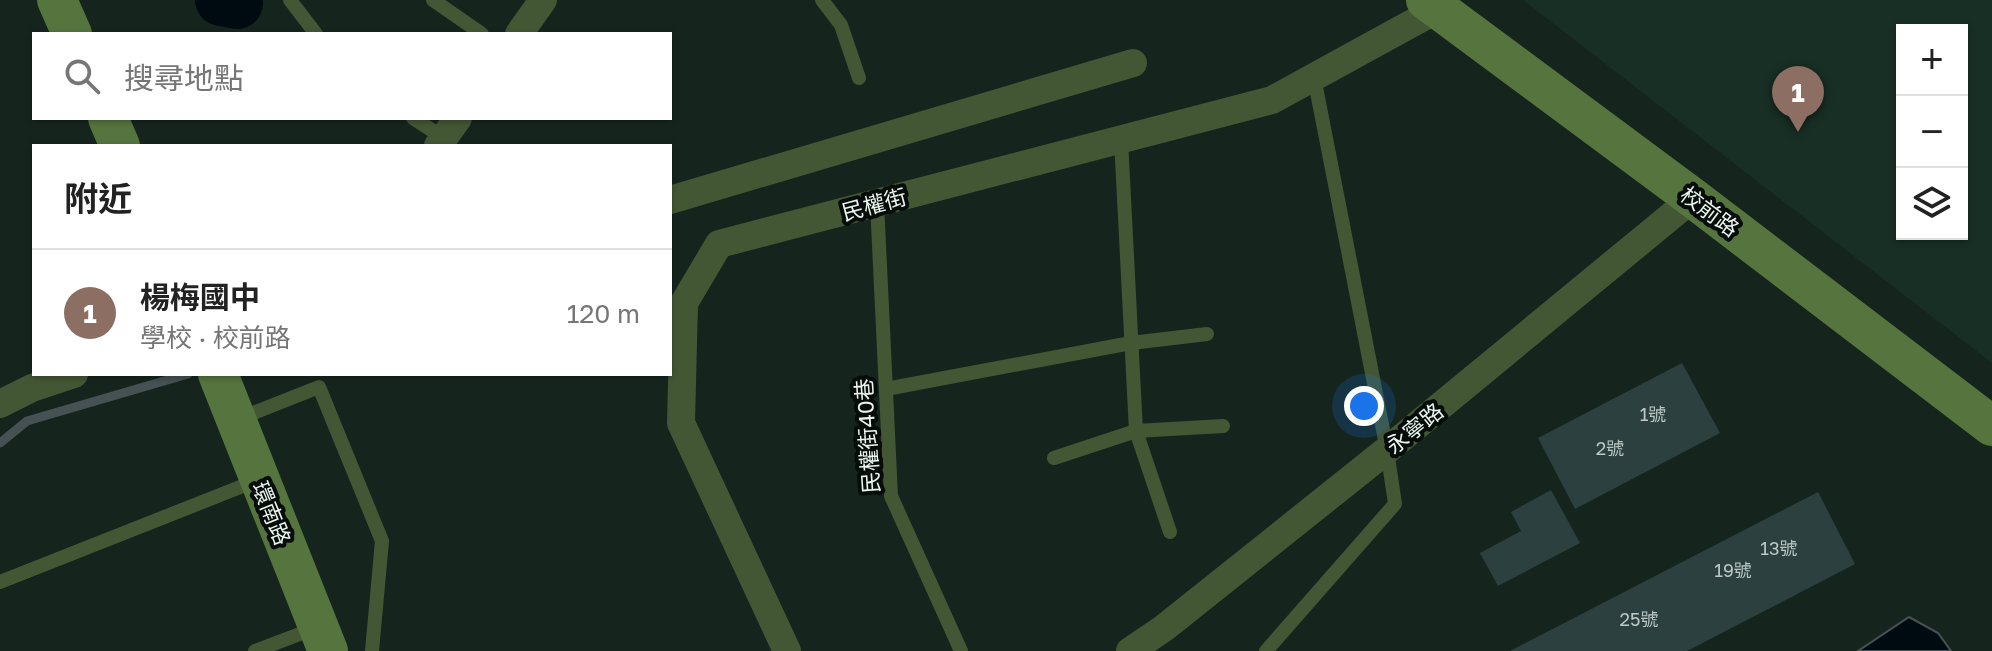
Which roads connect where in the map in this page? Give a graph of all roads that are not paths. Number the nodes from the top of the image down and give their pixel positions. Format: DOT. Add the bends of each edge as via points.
graph roads {
  1 [pos="57,0"];
  2 [pos="290,0"];
  3 [pos="433,0"];
  4 [pos="543,0"];
  5 [pos="822,0"];
  6 [pos="1432,4"];
  7 [pos="71,32"];
  8 [pos="314,32"];
  9 [pos="479,32"];
  10 [pos="520,32"];
  11 [pos="1133,63"];
  12 [pos="1314,77"];
  13 [pos="859,78"];
  14 [pos="109,120"];
  15 [pos="417,120"];
  16 [pos="447,134"];
  17 [pos="1121,140"];
  18 [pos="119,144"];
  19 [pos="1693,198"];
  20 [pos="672,199"];
  21 [pos="877,203"];
  22 [pos="1207,334"];
  23 [pos="1131,343"];
  24 [pos="68,376"];
  25 [pos="218,376"];
  26 [pos="886,389"];
  27 [pos="0,404"];
  28 [pos="236,420"];
  29 [pos="1223,426"];
  30 [pos="1992,426"];
  31 [pos="1136,431"];
  32 [pos="1387,450"];
  33 [pos="1054,458"];
  34 [pos="258,480"];
  35 [pos="1170,532"];
  36 [pos="0,582"];
  37 [pos="323,639"];
  38 [pos="255,651"];
  39 [pos="372,651"];
  40 [pos="787,651"];
  41 [pos="961,651"];
  42 [pos="1130,651"];
  43 [pos="1266,651"];
  1 -- 7 [label="street"];
  2 -- 8 [label="lane"];
  3 -- 9 [label="lane"];
  4 -- 10 [label="street"];
  5 -- 13 [label="lane" via="841,25"];
  6 -- 12 [label="street, 民權街"];
  6 -- 19 [label="street, 校前路"];
  11 -- 20 [label="street"];
  12 -- 17 [label="street, 民權街" via="1272,100"];
  12 -- 32 [label="lane"];
  14 -- 18 [label="street"];
  15 -- 16 [label="lane"];
  17 -- 21 [label="street, 民權街"];
  17 -- 23 [label="lane"];
  19 -- 30 [label="street, 校前路"];
  19 -- 32 [label="street, 永寧路"];
  21 -- 26 [label="lane, 民權街40巷"];
  21 -- 40 [label="street, 民權街" via="719,244 684,303 681,423"];
  22 -- 23 [label="lane"];
  23 -- 26 [label="lane"];
  23 -- 31 [label="lane"];
  24 -- 27 [label="street"];
  25 -- 28 [label="street, 環南路"];
  26 -- 41 [label="lane, 民權街40巷" via="891,496"];
  28 -- 34 [label="street, 環南路"];
  28 -- 39 [label="lane" via="319,387 382,541"];
  29 -- 31 [label="lane"];
  31 -- 33 [label="lane"];
  31 -- 35 [label="lane"];
  32 -- 42 [label="street, 永寧路"];
  32 -- 43 [label="lane" via="1395,504"];
  34 -- 36 [label="lane"];
  34 -- 37 [label="street, 環南路"];
  37 -- 38 [label="lane"];
}
